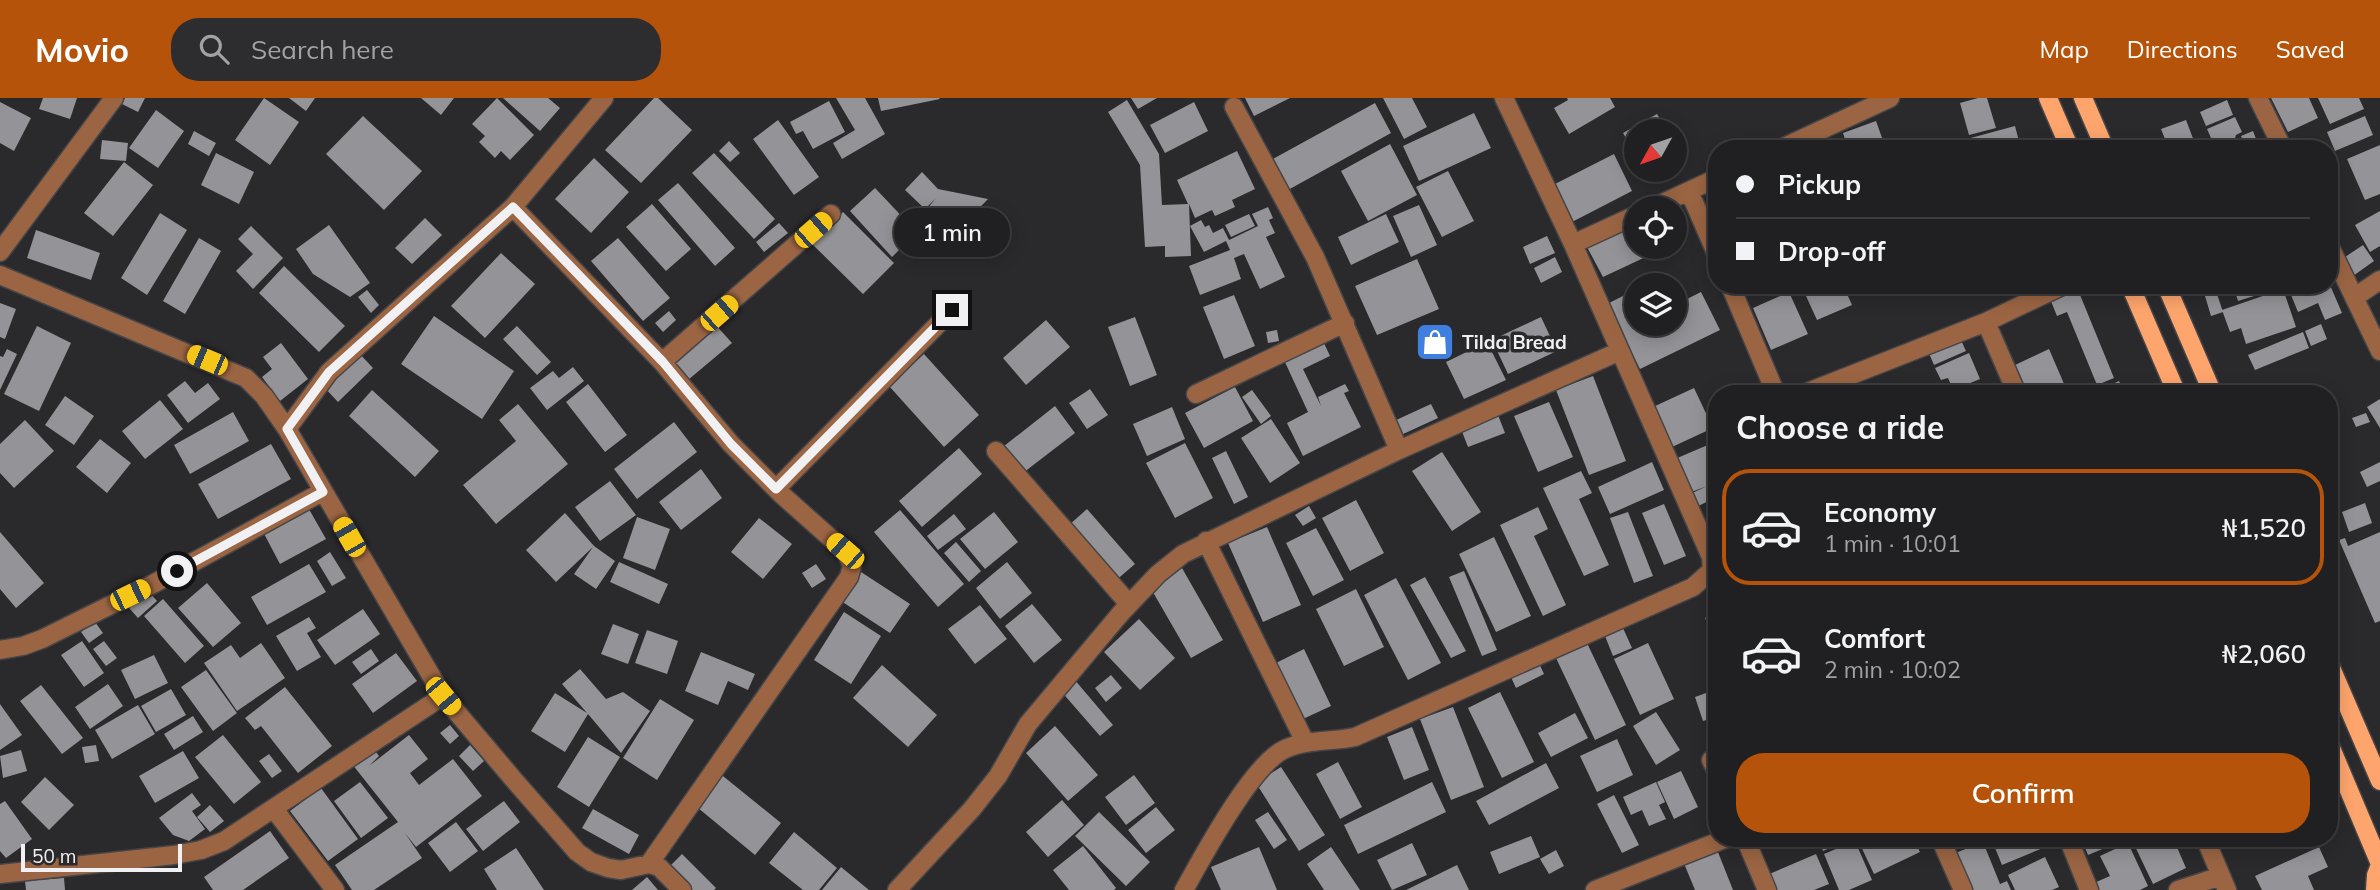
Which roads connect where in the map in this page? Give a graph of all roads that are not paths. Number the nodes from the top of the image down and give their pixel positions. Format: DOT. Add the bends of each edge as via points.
graph roads {
  1 [pos="114,98"];
  2 [pos="604,98"];
  3 [pos="1504,98"];
  4 [pos="1890,98"];
  5 [pos="2048,98"];
  6 [pos="2082,98"];
  7 [pos="2258,98"];
  8 [pos="1234,107"];
  9 [pos="1799,140"];
  10 [pos="2066,140"];
  11 [pos="2101,140"];
  12 [pos="2279,140"];
  13 [pos="1708,182"];
  14 [pos="1689,191"];
  15 [pos="1678,196"];
  16 [pos="513,207"];
  17 [pos="831,214"];
  18 [pos="1624,221"];
  19 [pos="1708,234"];
  20 [pos="1573,244"];
  21 [pos="0,252"];
  22 [pos="2338,263"];
  23 [pos="2,280"];
  24 [pos="2380,280"];
  25 [pos="1734,294"];
  26 [pos="2044,294"];
  27 [pos="2134,294"];
  28 [pos="2170,294"];
  29 [pos="2355,298"];
  30 [pos="952,310"];
  31 [pos="1986,321"];
  32 [pos="1345,323"];
  33 [pos="1620,351"];
  34 [pos="2380,351"];
  35 [pos="663,362"];
  36 [pos="1772,385"];
  37 [pos="1826,385"];
  38 [pos="2013,385"];
  39 [pos="2173,385"];
  40 [pos="2209,385"];
  41 [pos="1196,394"];
  42 [pos="287,429"];
  43 [pos="1399,450"];
  44 [pos="996,451"];
  45 [pos="776,489"];
  46 [pos="323,492"];
  47 [pos="1206,541"];
  48 [pos="1708,550"];
  49 [pos="1708,574"];
  50 [pos="1129,604"];
  51 [pos="0,650"];
  52 [pos="2338,684"];
  53 [pos="443,696"];
  54 [pos="1305,742"];
  55 [pos="2338,765"];
  56 [pos="2380,780"];
  57 [pos="274,809"];
  58 [pos="1708,845"];
  59 [pos="1749,847"];
  60 [pos="1944,847"];
  61 [pos="2072,847"];
  62 [pos="2209,847"];
  63 [pos="649,864"];
  64 [pos="2380,865"];
  65 [pos="0,874"];
  66 [pos="2224,883"];
  67 [pos="335,890"];
  68 [pos="682,890"];
  69 [pos="897,890"];
  70 [pos="1184,890"];
  71 [pos="1595,890"];
  72 [pos="1767,890"];
  73 [pos="1963,890"];
  74 [pos="2089,890"];
  75 [pos="2178,890"];
  76 [pos="2375,890"];
  1 -- 21 [label="street"];
  2 -- 16 [label="street"];
  3 -- 20 [label="street"];
  4 -- 9 [label="street"];
  5 -- 10 [label="main road"];
  6 -- 11 [label="main road"];
  7 -- 12 [label="street"];
  8 -- 32 [label="street"];
  13 -- 14 [label="street"];
  14 -- 15 [label="street"];
  14 -- 19 [label="street"];
  16 -- 35 [label="street"];
  16 -- 42 [label="street" via="329,372"];
  17 -- 35 [label="street"];
  18 -- 20 [label="street"];
  20 -- 33 [label="street"];
  22 -- 29 [label="street"];
  23 -- 42 [label="street" via="240,374 264,396"];
  24 -- 29 [label="street"];
  25 -- 36 [label="street"];
  26 -- 31 [label="street"];
  27 -- 39 [label="main road"];
  28 -- 40 [label="main road"];
  29 -- 34 [label="street"];
  30 -- 45 [label="street"];
  31 -- 37 [label="street"];
  31 -- 38 [label="street"];
  32 -- 41 [label="street"];
  32 -- 43 [label="street"];
  33 -- 43 [label="street"];
  33 -- 48 [label="street"];
  35 -- 45 [label="street" via="731,444"];
  42 -- 46 [label="street"];
  43 -- 47 [label="street"];
  44 -- 50 [label="street"];
  45 -- 63 [label="street" via="845,551 850,573"];
  46 -- 51 [label="street" via="54,633"];
  46 -- 53 [label="street"];
  47 -- 50 [label="street" via="1158,574"];
  47 -- 54 [label="street"];
  49 -- 54 [label="street" via="1693,587 1355,737"];
  50 -- 69 [label="street" via="1028,724 998,776 972,809"];
  52 -- 56 [label="main road"];
  53 -- 57 [label="street"];
  53 -- 63 [label="street" via="578,852 608,868"];
  54 -- 70 [label="street" via="1275,754 1245,790"];
  55 -- 64 [label="main road"];
  57 -- 65 [label="street" via="201,850"];
  57 -- 67 [label="street"];
  58 -- 71 [label="street"];
  59 -- 72 [label="street"];
  60 -- 73 [label="street"];
  61 -- 74 [label="street"];
  62 -- 66 [label="street"];
  63 -- 68 [label="street" via="665,870"];
  64 -- 76 [label="main road"];
  66 -- 75 [label="street"];
}
